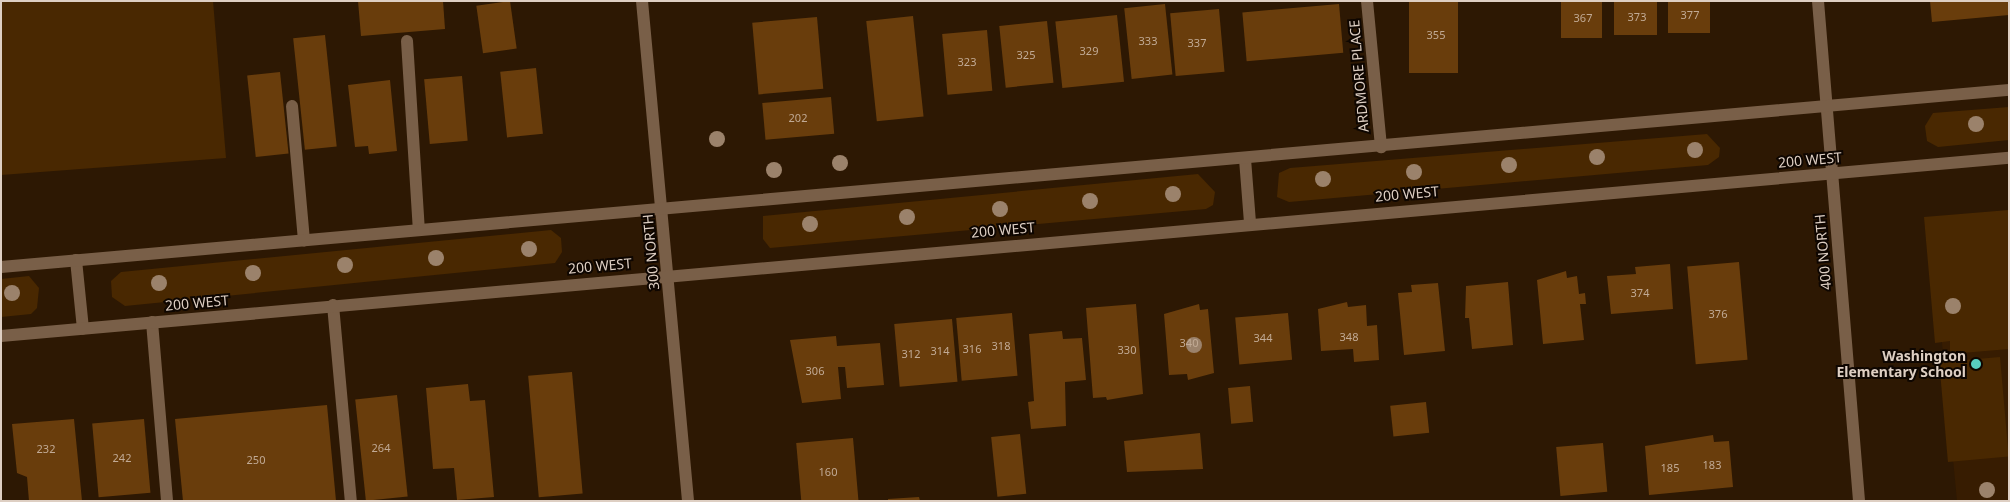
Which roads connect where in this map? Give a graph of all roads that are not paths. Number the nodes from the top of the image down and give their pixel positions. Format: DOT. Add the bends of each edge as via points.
graph roads {
  1 [pos="642,1"];
  2 [pos="1367,1"];
  3 [pos="1818,1"];
  4 [pos="407,41"];
  5 [pos="2009,90"];
  6 [pos="292,106"];
  7 [pos="1827,106"];
  8 [pos="1381,147"];
  9 [pos="2009,158"];
  10 [pos="1245,159"];
  11 [pos="1831,174"];
  12 [pos="662,209"];
  13 [pos="1250,223"];
  14 [pos="419,230"];
  15 [pos="304,240"];
  16 [pos="76,260"];
  17 [pos="1,267"];
  18 [pos="668,274"];
  19 [pos="333,305"];
  20 [pos="152,322"];
  21 [pos="83,329"];
  22 [pos="1,336"];
  23 [pos="167,501"];
  24 [pos="351,501"];
  25 [pos="688,501"];
  26 [pos="1859,501"];
  1 -- 12 [label="street, 300 NORTH"];
  2 -- 8 [label="street, ARDMORE PLACE"];
  3 -- 7 [label="street, 400 NORTH"];
  4 -- 14 [label="street"];
  5 -- 7 [label="street"];
  6 -- 15 [label="street"];
  7 -- 8 [label="street"];
  7 -- 11 [label="street, 400 NORTH"];
  8 -- 10 [label="street"];
  9 -- 11 [label="street, 200 WEST"];
  10 -- 12 [label="street"];
  10 -- 13 [label="street"];
  11 -- 13 [label="street, 200 WEST"];
  11 -- 26 [label="street, 400 NORTH"];
  12 -- 14 [label="street"];
  12 -- 18 [label="street, 300 NORTH"];
  13 -- 18 [label="street, 200 WEST"];
  14 -- 15 [label="street"];
  15 -- 16 [label="street"];
  16 -- 17 [label="street"];
  16 -- 21 [label="street"];
  18 -- 19 [label="street, 200 WEST"];
  18 -- 25 [label="street, 300 NORTH"];
  19 -- 20 [label="street, 200 WEST"];
  19 -- 24 [label="street"];
  20 -- 21 [label="street, 200 WEST"];
  20 -- 23 [label="street"];
  21 -- 22 [label="street, 200 WEST"];
}
